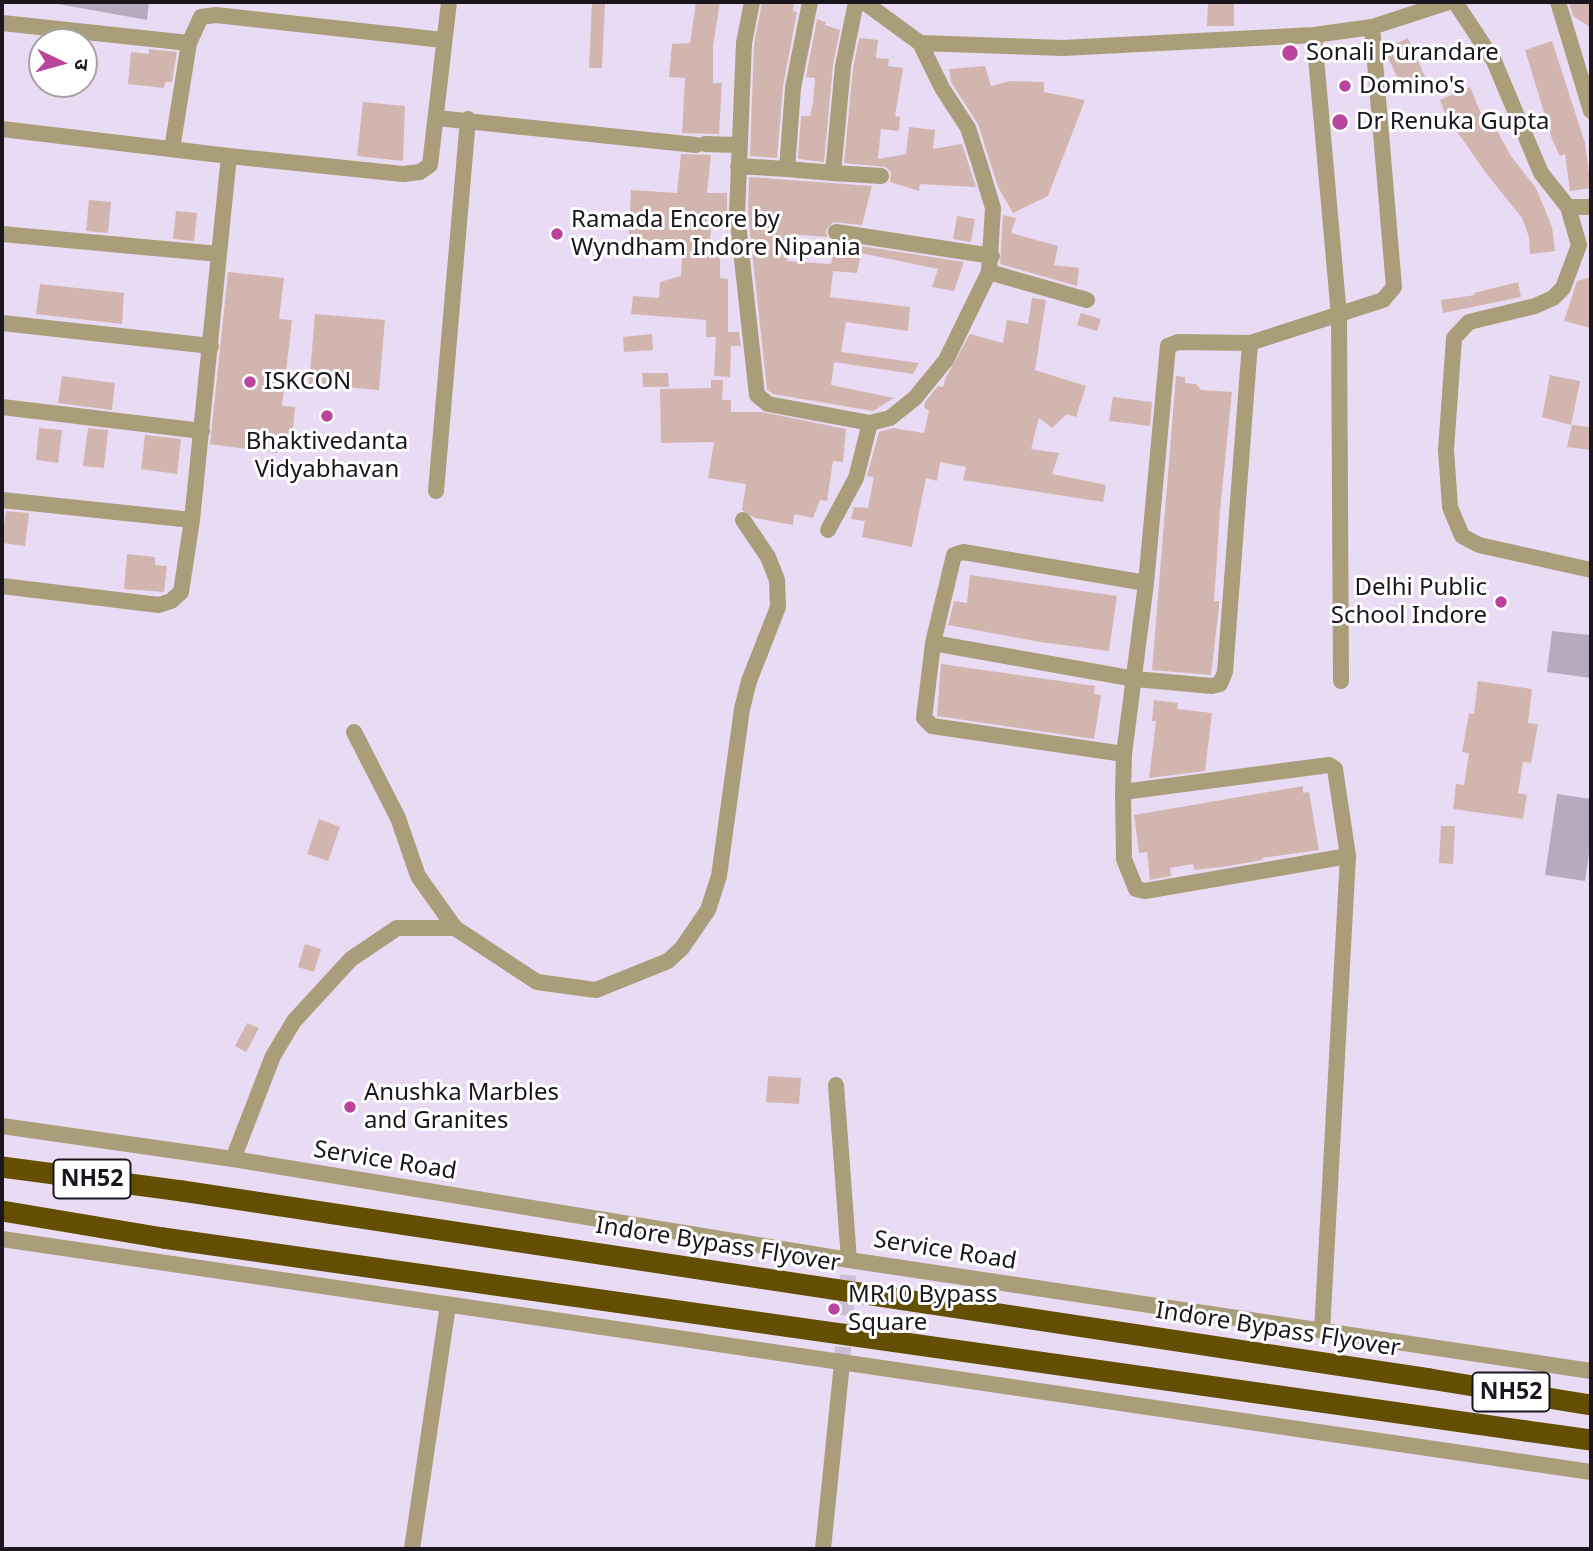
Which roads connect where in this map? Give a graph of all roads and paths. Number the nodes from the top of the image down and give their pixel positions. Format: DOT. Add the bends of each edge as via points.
graph roads {
  1 [pos="449,2"];
  2 [pos="752,2"];
  3 [pos="810,2"];
  4 [pos="856,2"];
  5 [pos="864,2"];
  6 [pos="1449,2"];
  7 [pos="1455,2"];
  8 [pos="1558,2"];
  9 [pos="2,23"];
  10 [pos="1372,27"];
  11 [pos="1314,35"];
  12 [pos="443,40"];
  13 [pos="189,43"];
  14 [pos="920,43"];
  15 [pos="1585,78"];
  16 [pos="1591,111"];
  17 [pos="437,118"];
  18 [pos="468,119"];
  19 [pos="2,129"];
  20 [pos="738,145"];
  21 [pos="172,149"];
  22 [pos="229,156"];
  23 [pos="738,166"];
  24 [pos="787,169"];
  25 [pos="833,173"];
  26 [pos="881,176"];
  27 [pos="1591,206"];
  28 [pos="1568,207"];
  29 [pos="836,232"];
  30 [pos="2,234"];
  31 [pos="219,254"];
  32 [pos="990,264"];
  33 [pos="1087,300"];
  34 [pos="1339,316"];
  35 [pos="2,323"];
  36 [pos="1250,344"];
  37 [pos="211,346"];
  38 [pos="2,407"];
  39 [pos="870,422"];
  40 [pos="202,431"];
  41 [pos="436,491"];
  42 [pos="2,500"];
  43 [pos="192,520"];
  44 [pos="743,520"];
  45 [pos="828,530"];
  46 [pos="1591,569"];
  47 [pos="1146,583"];
  48 [pos="2,586"];
  49 [pos="933,643"];
  50 [pos="1135,679"];
  51 [pos="1340,681"];
  52 [pos="354,732"];
  53 [pos="1124,754"];
  54 [pos="1123,792"];
  55 [pos="1348,856"];
  56 [pos="455,928"];
  57 [pos="836,1085"];
  58 [pos="2,1126"];
  59 [pos="233,1159"];
  60 [pos="2,1167"];
  61 [pos="2,1211"];
  62 [pos="2,1238"];
  63 [pos="849,1260"];
  64 [pos="448,1304"];
  65 [pos="1322,1331"];
  66 [pos="842,1363"];
  67 [pos="1591,1371"];
  68 [pos="1591,1405"];
  69 [pos="1591,1440"];
  70 [pos="1591,1472"];
  71 [pos="412,1549"];
  72 [pos="823,1549"];
  1 -- 12 [label="street"];
  2 -- 20 [label="street" via="744,43"];
  3 -- 24 [label="street" via="793,88"];
  4 -- 25 [label="street" via="843,66"];
  5 -- 14 [label="street"];
  6 -- 10 [label="street"];
  7 -- 28 [label="street" via="1494,61 1541,173"];
  8 -- 15 [label="street"];
  9 -- 13 [label="street"];
  10 -- 11 [label="street"];
  10 -- 34 [label="street" via="1394,287 1383,300"];
  11 -- 14 [label="street" via="1063,48"];
  11 -- 34 [label="street"];
  12 -- 13 [label="street" via="216,15 201,17"];
  12 -- 17 [label="street"];
  13 -- 21 [label="street"];
  14 -- 32 [label="street" via="968,128 979,162 993,208"];
  15 -- 16 [label="street"];
  17 -- 18 [label="street"];
  17 -- 22 [label="street" via="430,165 420,172"];
  18 -- 20 [label="street"];
  18 -- 41 [label="street"];
  19 -- 21 [label="street"];
  20 -- 23 [label="street"];
  21 -- 22 [label="street"];
  22 -- 31 [label="street"];
  23 -- 24 [label="street"];
  23 -- 39 [label="street" via="737,214 757,395 768,404"];
  24 -- 25 [label="street"];
  25 -- 26 [label="street"];
  27 -- 28 [label="street"];
  28 -- 46 [label="street" via="1579,245 1563,288 1535,306 1469,322 1454,338 1446,450 1450,507 1462,536 1479,545"];
  29 -- 32 [label="street"];
  30 -- 31 [label="street"];
  31 -- 37 [label="street"];
  32 -- 33 [label="street"];
  32 -- 39 [label="street" via="946,360 915,398 890,418"];
  34 -- 36 [label="street"];
  34 -- 51 [label="street"];
  35 -- 37 [label="street"];
  36 -- 47 [label="street" via="1178,342 1168,346"];
  36 -- 50 [label="street" via="1223,679 1212,686"];
  37 -- 40 [label="street"];
  38 -- 40 [label="street"];
  39 -- 45 [label="street" via="856,478"];
  40 -- 43 [label="street"];
  42 -- 43 [label="street"];
  43 -- 48 [label="street" via="181,592 172,601 159,605"];
  44 -- 56 [label="street" via="778,580 778,607 742,709 719,877 708,910 682,948 668,961 596,990 537,982"];
  47 -- 49 [label="street" via="959,552 951,559"];
  47 -- 50 [label="street"];
  49 -- 50 [label="street"];
  49 -- 53 [label="street" via="924,718 928,724"];
  50 -- 53 [label="street"];
  52 -- 56 [label="street" via="398,818 418,876"];
  53 -- 54 [label="street"];
  54 -- 55 [label="street" via="1329,765 1337,772"];
  54 -- 55 [label="street" via="1125,859 1136,889"];
  55 -- 65 [label="street"];
  56 -- 59 [label="street" via="397,928 351,960 294,1021 273,1056"];
  57 -- 63 [label="street"];
  58 -- 59 [label="street, Service Road"];
  59 -- 63 [label="street, Service Road"];
  60 -- 68 [label="highway, Indore Bypass Flyover / NH52, bridge"];
  61 -- 69 [label="highway, NH52, bridge"];
  62 -- 64 [label="street"];
  63 -- 65 [label="street, Service Road"];
  64 -- 66 [label="street"];
  64 -- 71 [label="street"];
  65 -- 67 [label="street, Service Road"];
  66 -- 70 [label="street"];
  66 -- 72 [label="street"];
}
